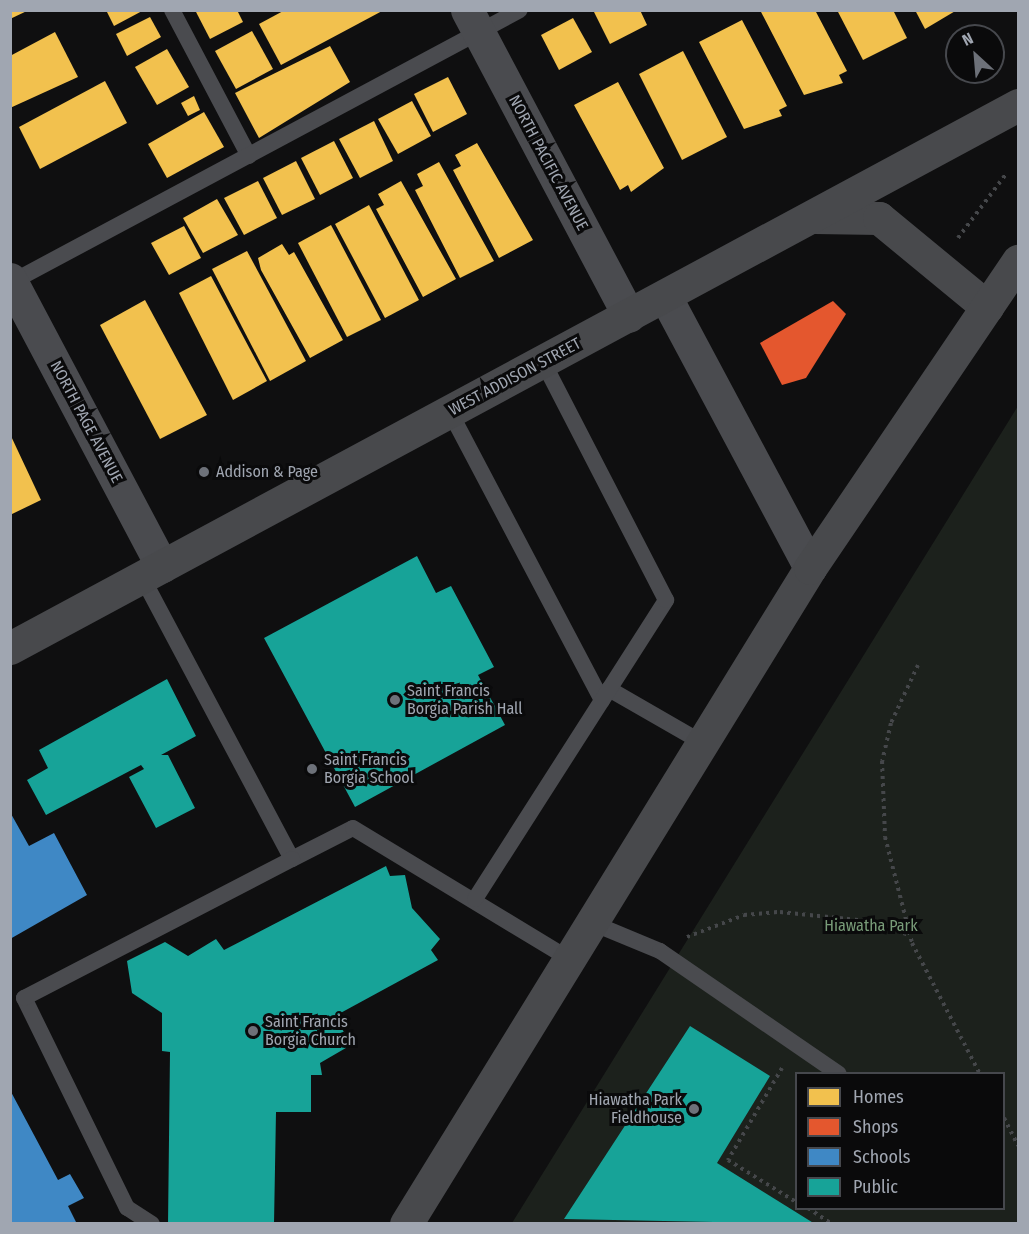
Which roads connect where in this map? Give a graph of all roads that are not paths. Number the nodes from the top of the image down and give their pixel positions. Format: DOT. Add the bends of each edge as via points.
graph roads {
  1 [pos="172,10"];
  2 [pos="520,10"];
  3 [pos="473,21"];
  4 [pos="1018,105"];
  5 [pos="249,156"];
  6 [pos="813,217"];
  7 [pos="1018,261"];
  8 [pos="11,281"];
  9 [pos="665,296"];
  10 [pos="987,307"];
  11 [pos="629,316"];
  12 [pos="543,362"];
  13 [pos="450,412"];
  14 [pos="810,568"];
  15 [pos="152,572"];
  16 [pos="10,648"];
  17 [pos="605,694"];
  18 [pos="700,742"];
  19 [pos="292,859"];
  20 [pos="475,899"];
  21 [pos="590,922"];
  22 [pos="568,958"];
  23 [pos="836,1072"];
  24 [pos="152,1224"];
  25 [pos="406,1224"];
  1 -- 5 [label="lane"];
  2 -- 3 [label="lane"];
  3 -- 5 [label="lane"];
  3 -- 11 [label="street, NORTH PACIFIC AVENUE"];
  4 -- 6 [label="main road, WEST ADDISON STREET"];
  5 -- 8 [label="lane"];
  6 -- 9 [label="main road, WEST ADDISON STREET"];
  6 -- 10 [label="main road" via="879,218"];
  7 -- 10 [label="main road"];
  8 -- 15 [label="street, NORTH PAGE AVENUE"];
  9 -- 11 [label="main road, WEST ADDISON STREET"];
  9 -- 14 [label="street"];
  10 -- 14 [label="main road"];
  11 -- 12 [label="main road, WEST ADDISON STREET"];
  12 -- 13 [label="main road, WEST ADDISON STREET"];
  12 -- 17 [label="lane" via="666,600"];
  13 -- 15 [label="main road, WEST ADDISON STREET"];
  13 -- 17 [label="lane"];
  14 -- 18 [label="main road"];
  15 -- 16 [label="main road, WEST ADDISON STREET"];
  15 -- 19 [label="lane"];
  17 -- 18 [label="lane"];
  17 -- 20 [label="lane"];
  18 -- 21 [label="main road"];
  19 -- 20 [label="lane" via="353,828"];
  19 -- 24 [label="lane" via="24,998 127,1208"];
  20 -- 22 [label="lane"];
  21 -- 22 [label="main road"];
  21 -- 23 [label="lane" via="660,951"];
  22 -- 25 [label="main road"];
}
